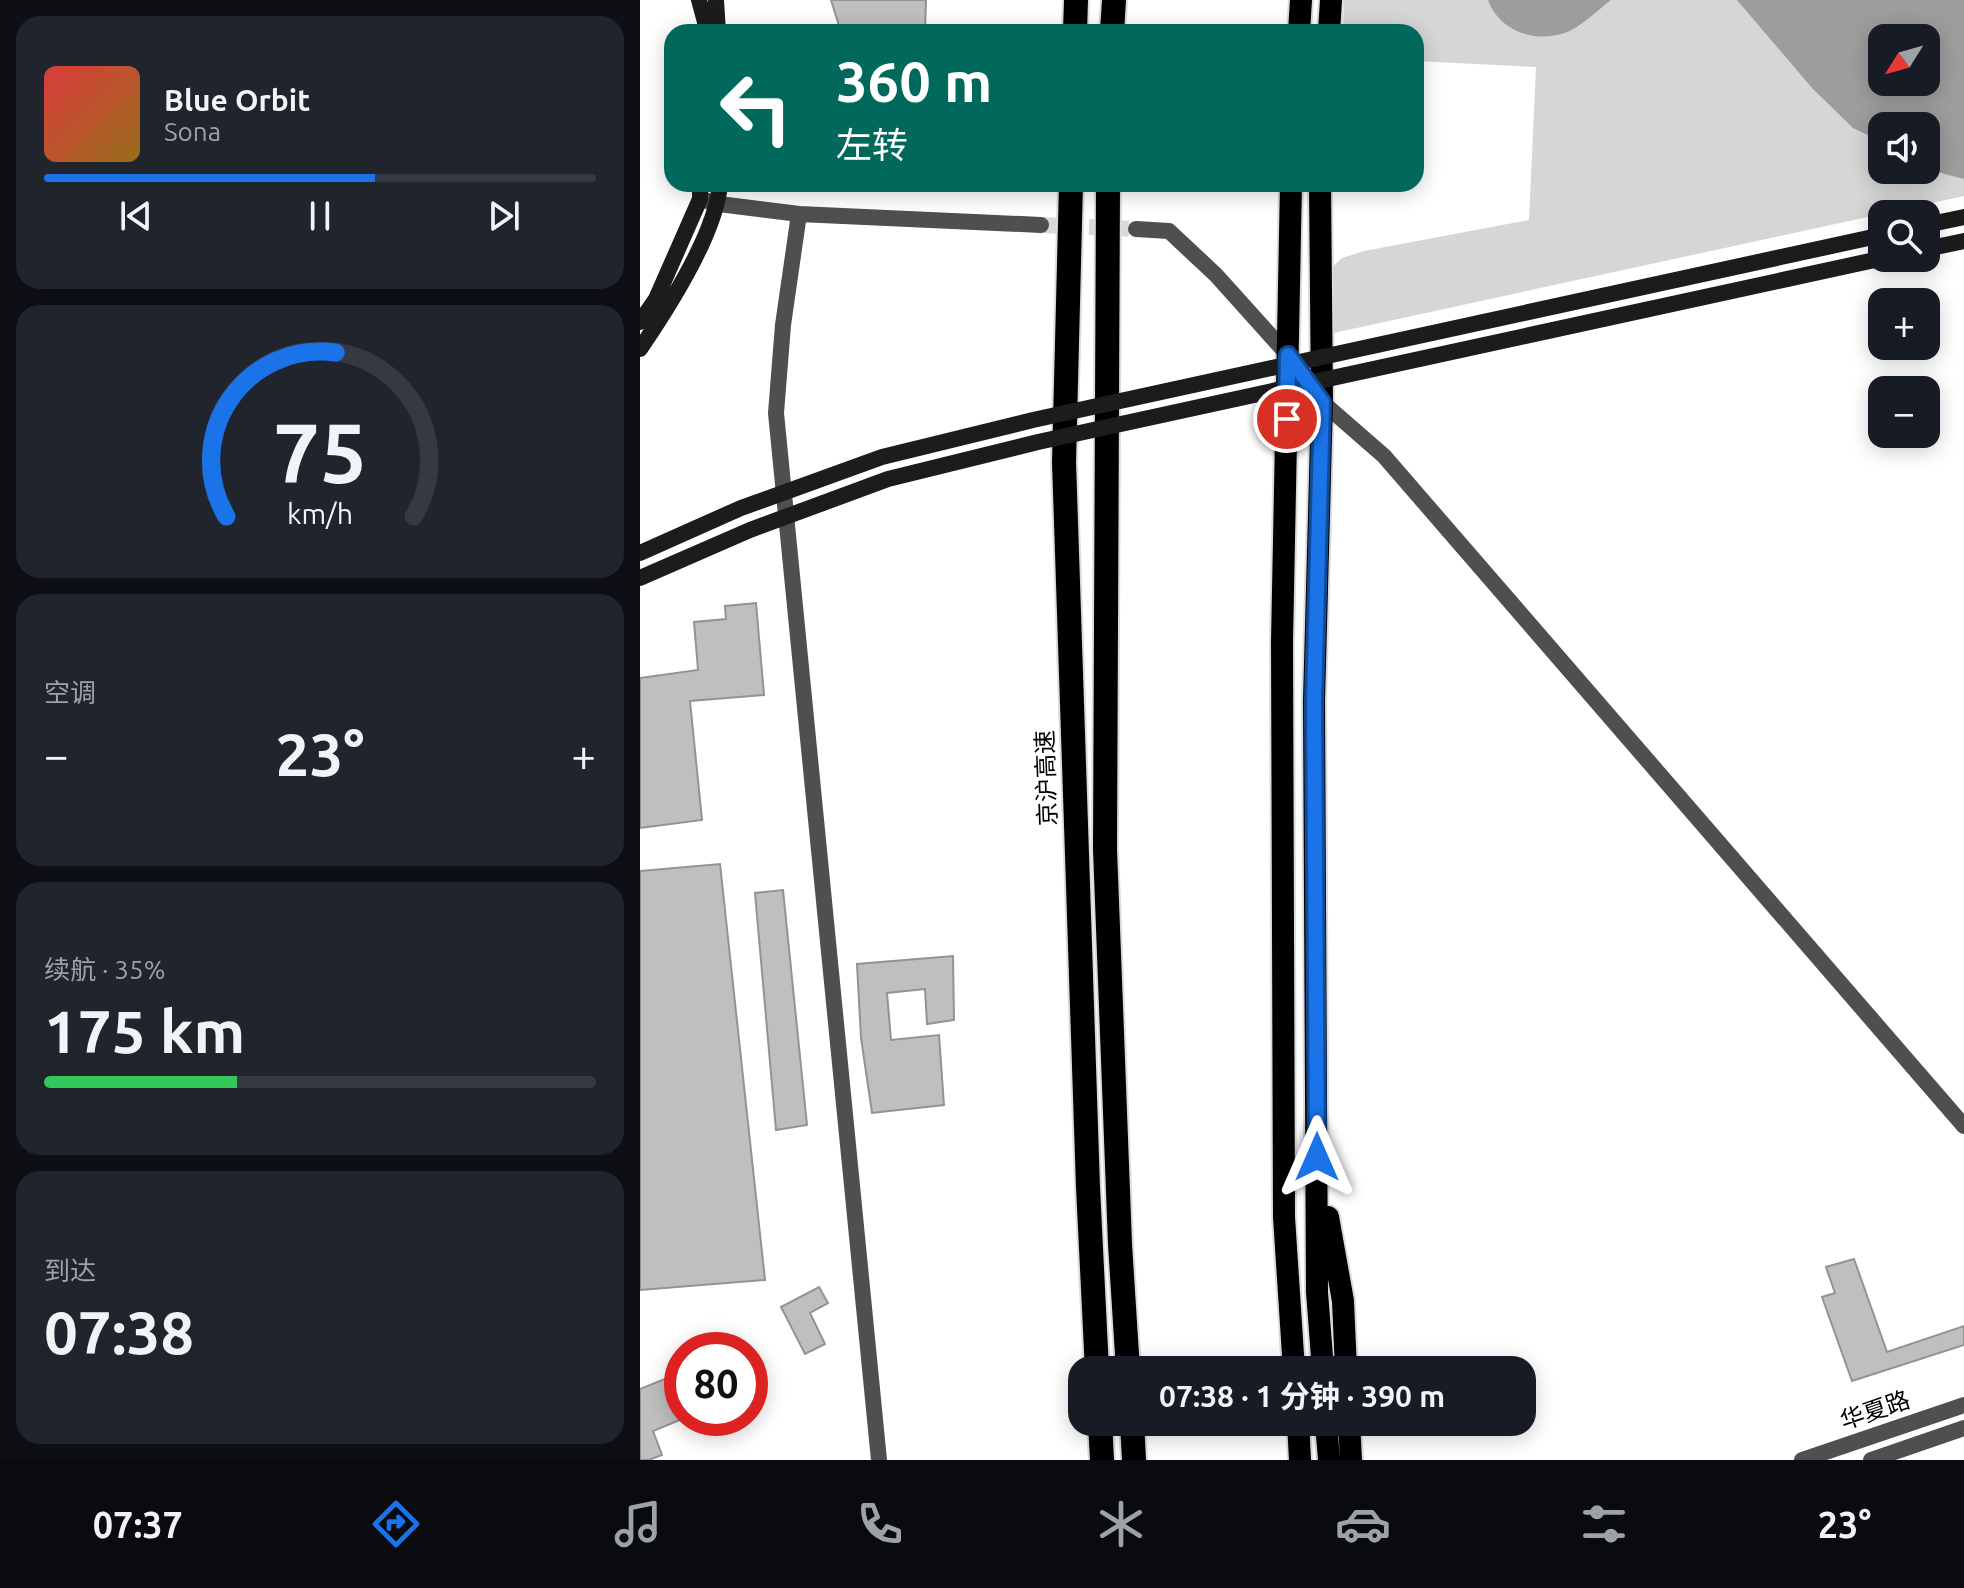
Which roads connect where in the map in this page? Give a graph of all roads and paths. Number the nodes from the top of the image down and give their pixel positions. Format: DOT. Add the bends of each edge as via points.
graph roads {
  1 [pos="699,0"];
  2 [pos="716,0"];
  3 [pos="1076,0"];
  4 [pos="1114,0"];
  5 [pos="1301,0"];
  6 [pos="1331,0"];
  7 [pos="705,24"];
  8 [pos="718,24"];
  9 [pos="1075,24"];
  10 [pos="1112,24"];
  11 [pos="1300,24"];
  12 [pos="1330,24"];
  13 [pos="700,192"];
  14 [pos="720,192"];
  15 [pos="1071,192"];
  16 [pos="1108,192"];
  17 [pos="1291,192"];
  18 [pos="1320,192"];
  19 [pos="719,204"];
  20 [pos="799,214"];
  21 [pos="1964,217"];
  22 [pos="1940,222"];
  23 [pos="1041,225"];
  24 [pos="1136,229"];
  25 [pos="1868,238"];
  26 [pos="1964,241"];
  27 [pos="1940,246"];
  28 [pos="1868,261"];
  29 [pos="640,322"];
  30 [pos="640,349"];
  31 [pos="1288,355"];
  32 [pos="1322,402"];
  33 [pos="640,553"];
  34 [pos="640,578"];
  35 [pos="1964,1126"];
  36 [pos="1317,1157"];
  37 [pos="1096,1356"];
  38 [pos="1127,1356"];
  39 [pos="1293,1356"];
  40 [pos="1322,1356"];
  41 [pos="1345,1356"];
  42 [pos="1964,1405"];
  43 [pos="1964,1428"];
  44 [pos="1101,1436"];
  45 [pos="1133,1436"];
  46 [pos="1299,1436"];
  47 [pos="1327,1436"];
  48 [pos="1350,1436"];
  49 [pos="879,1460"];
  50 [pos="1102,1460"];
  51 [pos="1134,1460"];
  52 [pos="1300,1460"];
  53 [pos="1329,1460"];
  54 [pos="1351,1460"];
  55 [pos="1802,1460"];
  56 [pos="1871,1460"];
  1 -- 7 [label="main road"];
  2 -- 8 [label="main road"];
  3 -- 9 [label="highway"];
  4 -- 10 [label="highway"];
  5 -- 11 [label="highway"];
  6 -- 12 [label="highway"];
  13 -- 19 [label="street"];
  13 -- 29 [label="main road" via="656,299"];
  14 -- 19 [label="main road"];
  15 -- 37 [label="highway, 京沪高速" via="1064,462"];
  16 -- 38 [label="highway" via="1105,849"];
  17 -- 31 [label="highway"];
  18 -- 32 [label="highway"];
  19 -- 20 [label="street"];
  19 -- 30 [label="main road" via="673,300"];
  20 -- 23 [label="street"];
  20 -- 49 [label="street" via="776,413"];
  21 -- 22 [label="main road"];
  24 -- 31 [label="street" via="1169,231"];
  25 -- 33 [label="main road, bridge" via="882,457 741,508"];
  26 -- 27 [label="main road"];
  28 -- 34 [label="main road, bridge" via="888,479"];
  31 -- 32 [label="street"];
  31 -- 39 [label="highway" via="1282,642 1284,1201"];
  32 -- 35 [label="street" via="1384,456"];
  32 -- 36 [label="highway" via="1314,701"];
  36 -- 40 [label="highway"];
  36 -- 41 [label="highway" via="1343,1301"];
  42 -- 55 [label="street, 华夏路"];
  43 -- 56 [label="street, 华夏路"];
  44 -- 50 [label="highway"];
  45 -- 51 [label="highway"];
  46 -- 52 [label="highway"];
  47 -- 53 [label="highway"];
  48 -- 54 [label="highway"];
}
